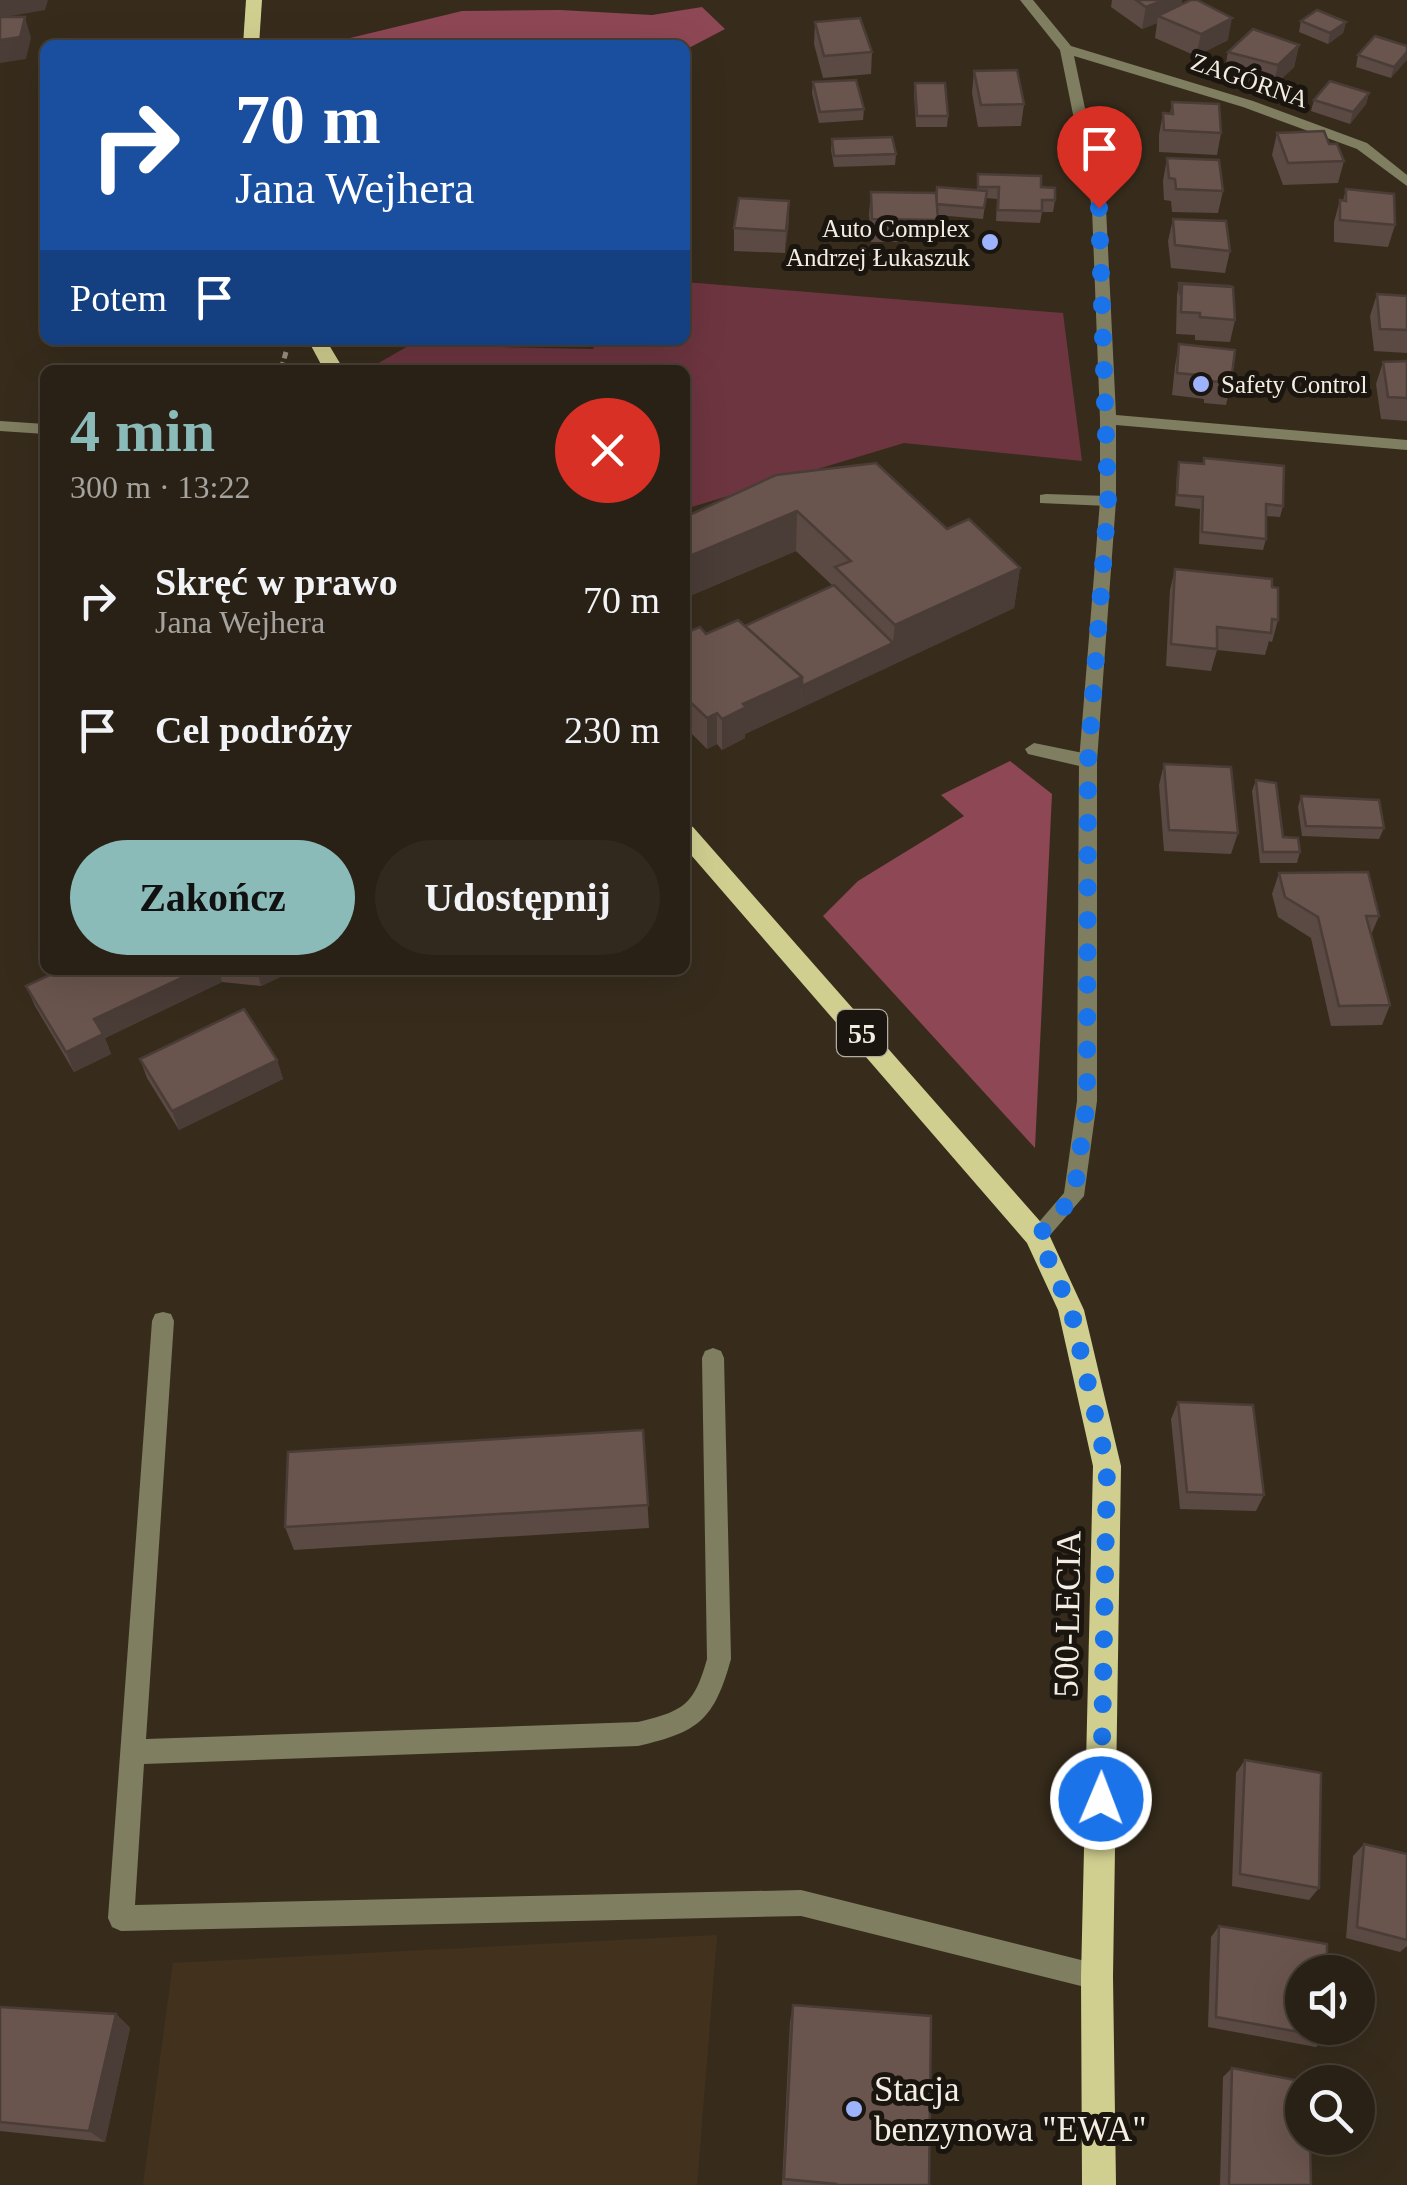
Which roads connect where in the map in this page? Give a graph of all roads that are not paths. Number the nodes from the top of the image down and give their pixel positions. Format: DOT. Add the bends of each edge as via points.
graph roads {
  1 [pos="254,0"];
  2 [pos="1026,0"];
  3 [pos="251,40"];
  4 [pos="1066,49"];
  5 [pos="1407,182"];
  6 [pos="1108,420"];
  7 [pos="0,426"];
  8 [pos="40,429"];
  9 [pos="1407,445"];
  10 [pos="1046,499"];
  11 [pos="1108,501"];
  12 [pos="1034,750"];
  13 [pos="1088,761"];
  14 [pos="690,839"];
  15 [pos="1038,1236"];
  16 [pos="163,1321"];
  17 [pos="713,1358"];
  18 [pos="134,1752"];
  19 [pos="1097,1978"];
  20 [pos="1099,2185"];
  1 -- 3 [label="main road"];
  2 -- 4 [label="street"];
  4 -- 5 [label="street, ZAGÓRNA" via="1362,146"];
  4 -- 6 [label="street" via="1099,208"];
  6 -- 9 [label="street"];
  6 -- 11 [label="street"];
  7 -- 8 [label="street"];
  10 -- 11 [label="street"];
  11 -- 13 [label="street"];
  12 -- 13 [label="street"];
  13 -- 15 [label="street" via="1087,1101 1074,1196"];
  14 -- 15 [label="main road, 55"];
  15 -- 19 [label="main road, 500-LECIA / 55" via="1071,1310 1107,1466"];
  16 -- 18 [label="street"];
  17 -- 18 [label="street" via="719,1659 709,1698 684,1724 638,1734"];
  18 -- 19 [label="street" via="120,1918 801,1903"];
  19 -- 20 [label="main road, 500-LECIA / 55"];
}
